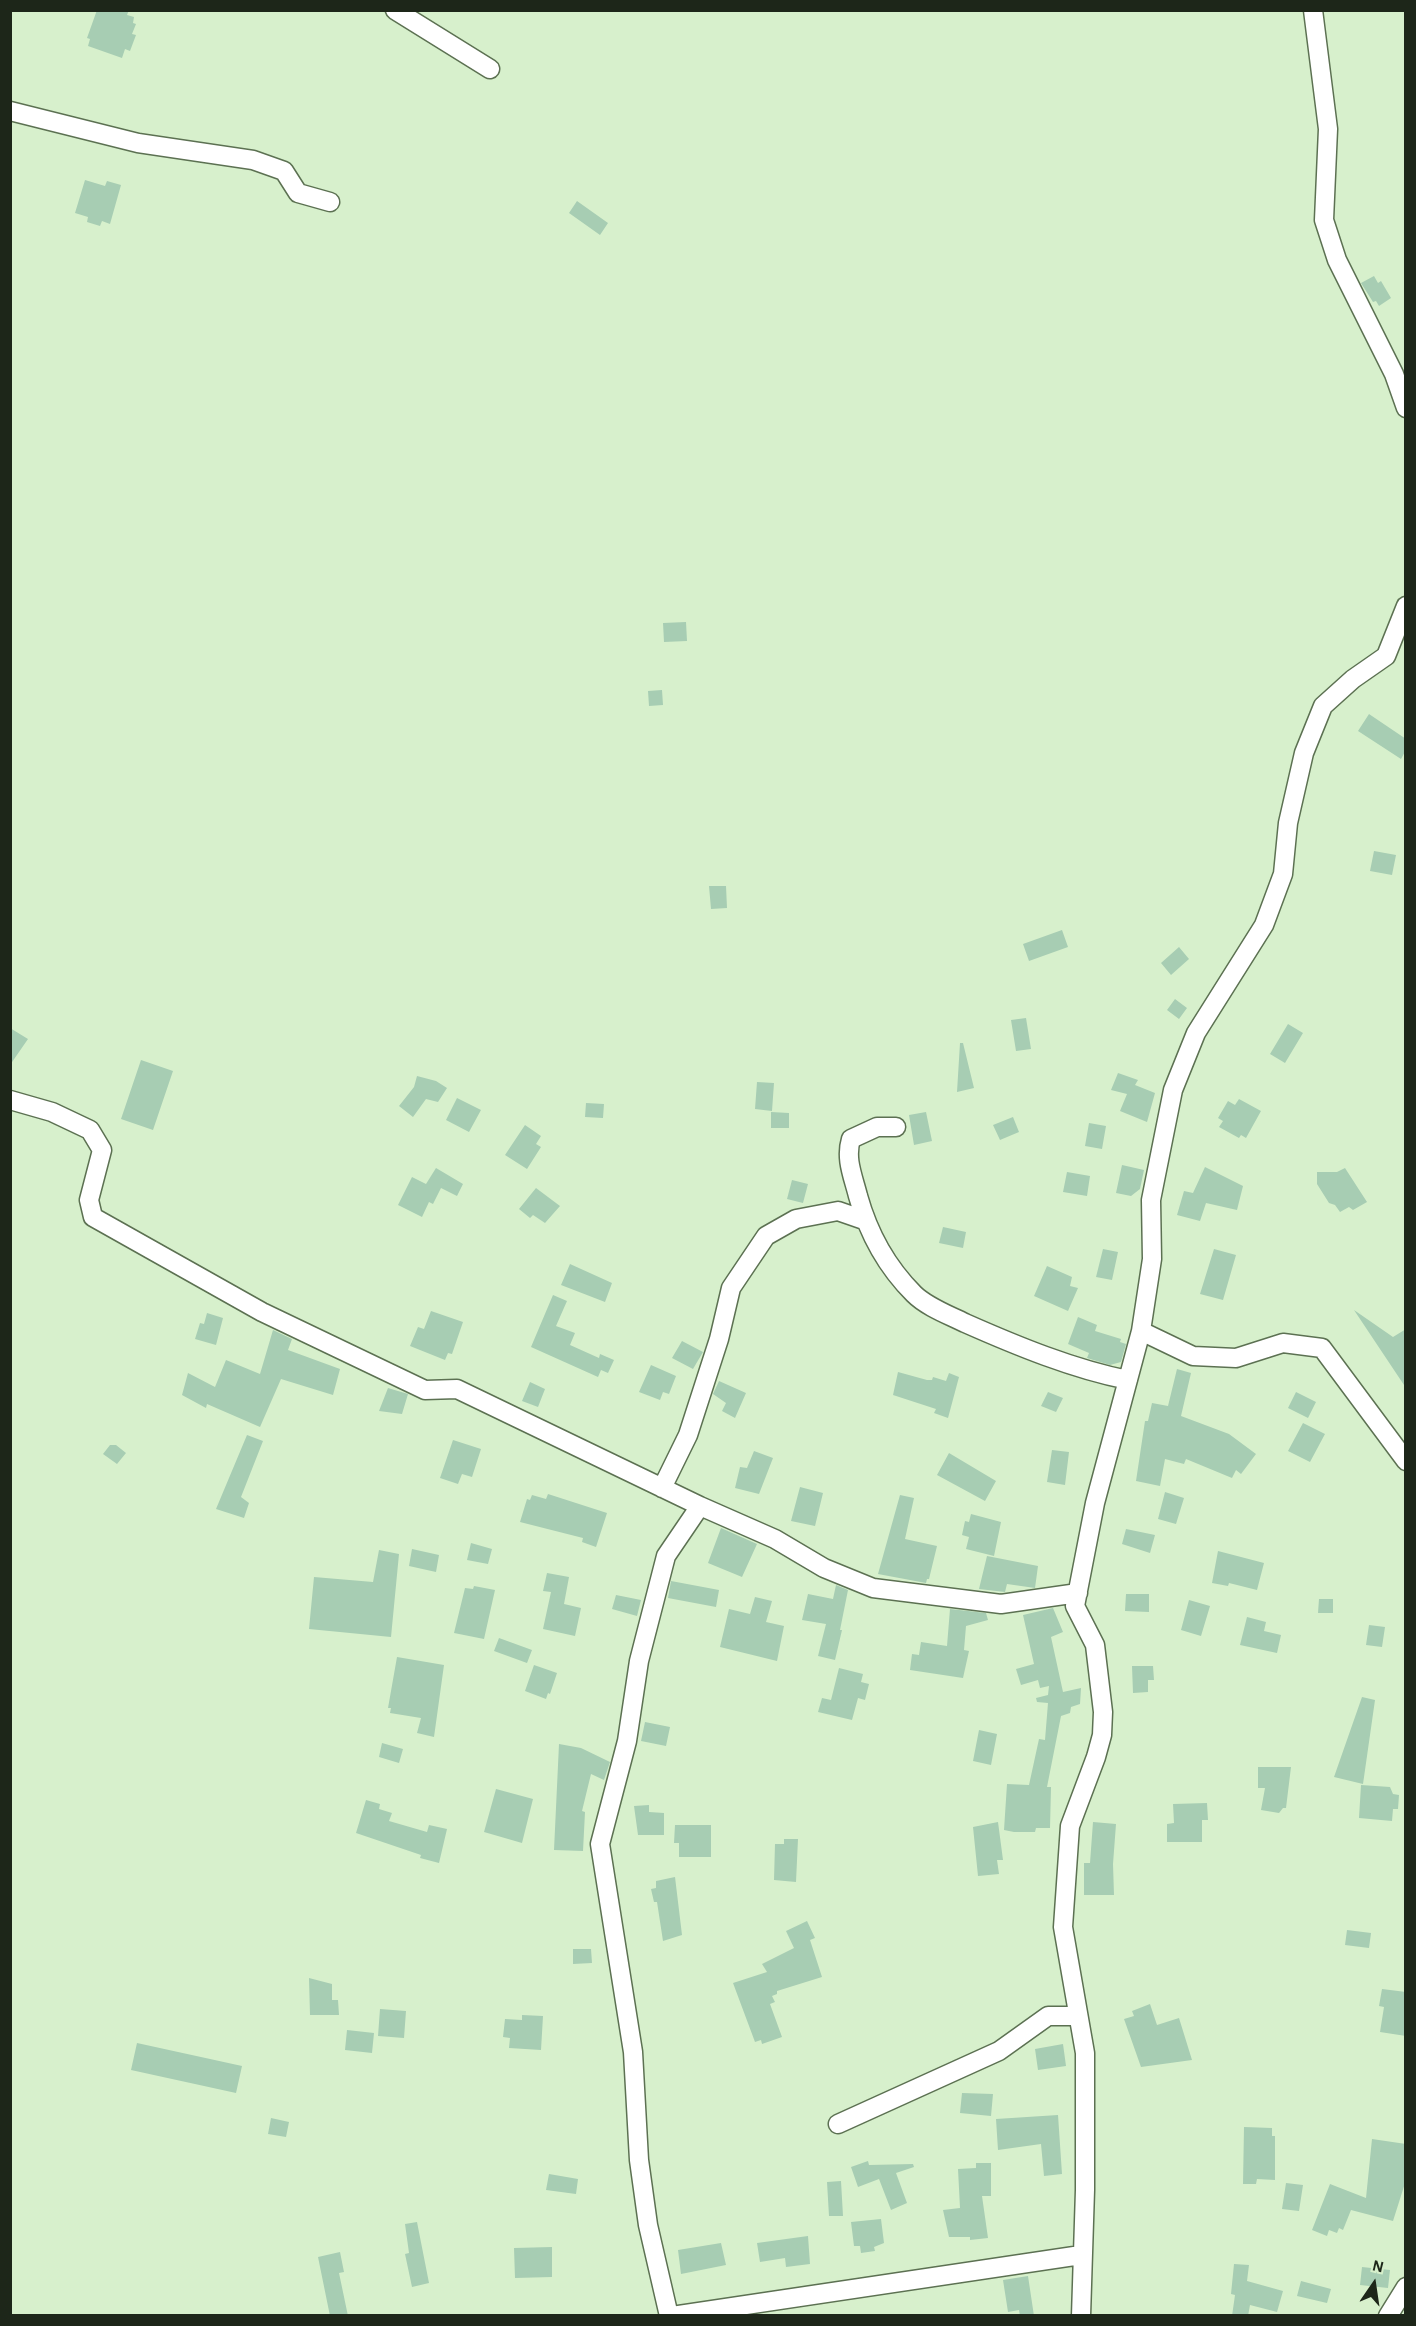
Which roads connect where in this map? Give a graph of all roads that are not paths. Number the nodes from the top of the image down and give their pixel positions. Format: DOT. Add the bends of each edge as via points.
graph roads {
  1 [pos="395,10"];
  2 [pos="1313,10"];
  3 [pos="490,69"];
  4 [pos="10,111"];
  5 [pos="330,202"];
  6 [pos="1406,408"];
  7 [pos="1406,606"];
  8 [pos="10,1100"];
  9 [pos="896,1127"];
  10 [pos="864,1220"];
  11 [pos="1142,1330"];
  12 [pos="1128,1380"];
  13 [pos="1406,1461"];
  14 [pos="662,1488"];
  15 [pos="700,1506"];
  16 [pos="1078,1593"];
  17 [pos="1078,2016"];
  18 [pos="838,2124"];
  19 [pos="1081,2255"];
  20 [pos="1406,2287"];
  21 [pos="670,2316"];
  22 [pos="1081,2316"];
  23 [pos="1388,2316"];
  1 -- 3 [label="street"];
  2 -- 6 [label="street" via="1328,129 1324,220 1337,260 1394,375"];
  4 -- 5 [label="street" via="138,143 253,160 284,171 298,193"];
  7 -- 11 [label="street" via="1386,656 1323,706 1304,753 1288,823 1283,874 1263,926 1196,1033 1173,1090 1151,1200 1152,1259"];
  8 -- 14 [label="street" via="52,1112 90,1130 102,1150 89,1200 93,1217 273,1317 425,1390 458,1389"];
  9 -- 10 [label="street" via="877,1127 851,1139 846,1153"];
  10 -- 12 [label="street" via="892,1266 922,1300 999,1338"];
  10 -- 14 [label="street" via="838,1211 796,1219 766,1236 731,1288 688,1435"];
  11 -- 12 [label="street"];
  11 -- 13 [label="street" via="1193,1356 1236,1358 1283,1343 1322,1348"];
  12 -- 16 [label="street" via="1095,1503"];
  14 -- 15 [label="street"];
  15 -- 16 [label="street" via="873,1588 1001,1604"];
  15 -- 21 [label="street" via="666,1556 639,1661 627,1741 600,1844 633,2052 639,2160 648,2225"];
  16 -- 17 [label="street" via="1075,1606 1095,1645 1103,1712 1102,1735 1070,1826 1067,1853 1063,1927"];
  17 -- 18 [label="street" via="1048,2016 999,2051"];
  17 -- 19 [label="street" via="1084,2053 1085,2190"];
  19 -- 21 [label="street"];
  19 -- 22 [label="street"];
  20 -- 23 [label="street"];
}
